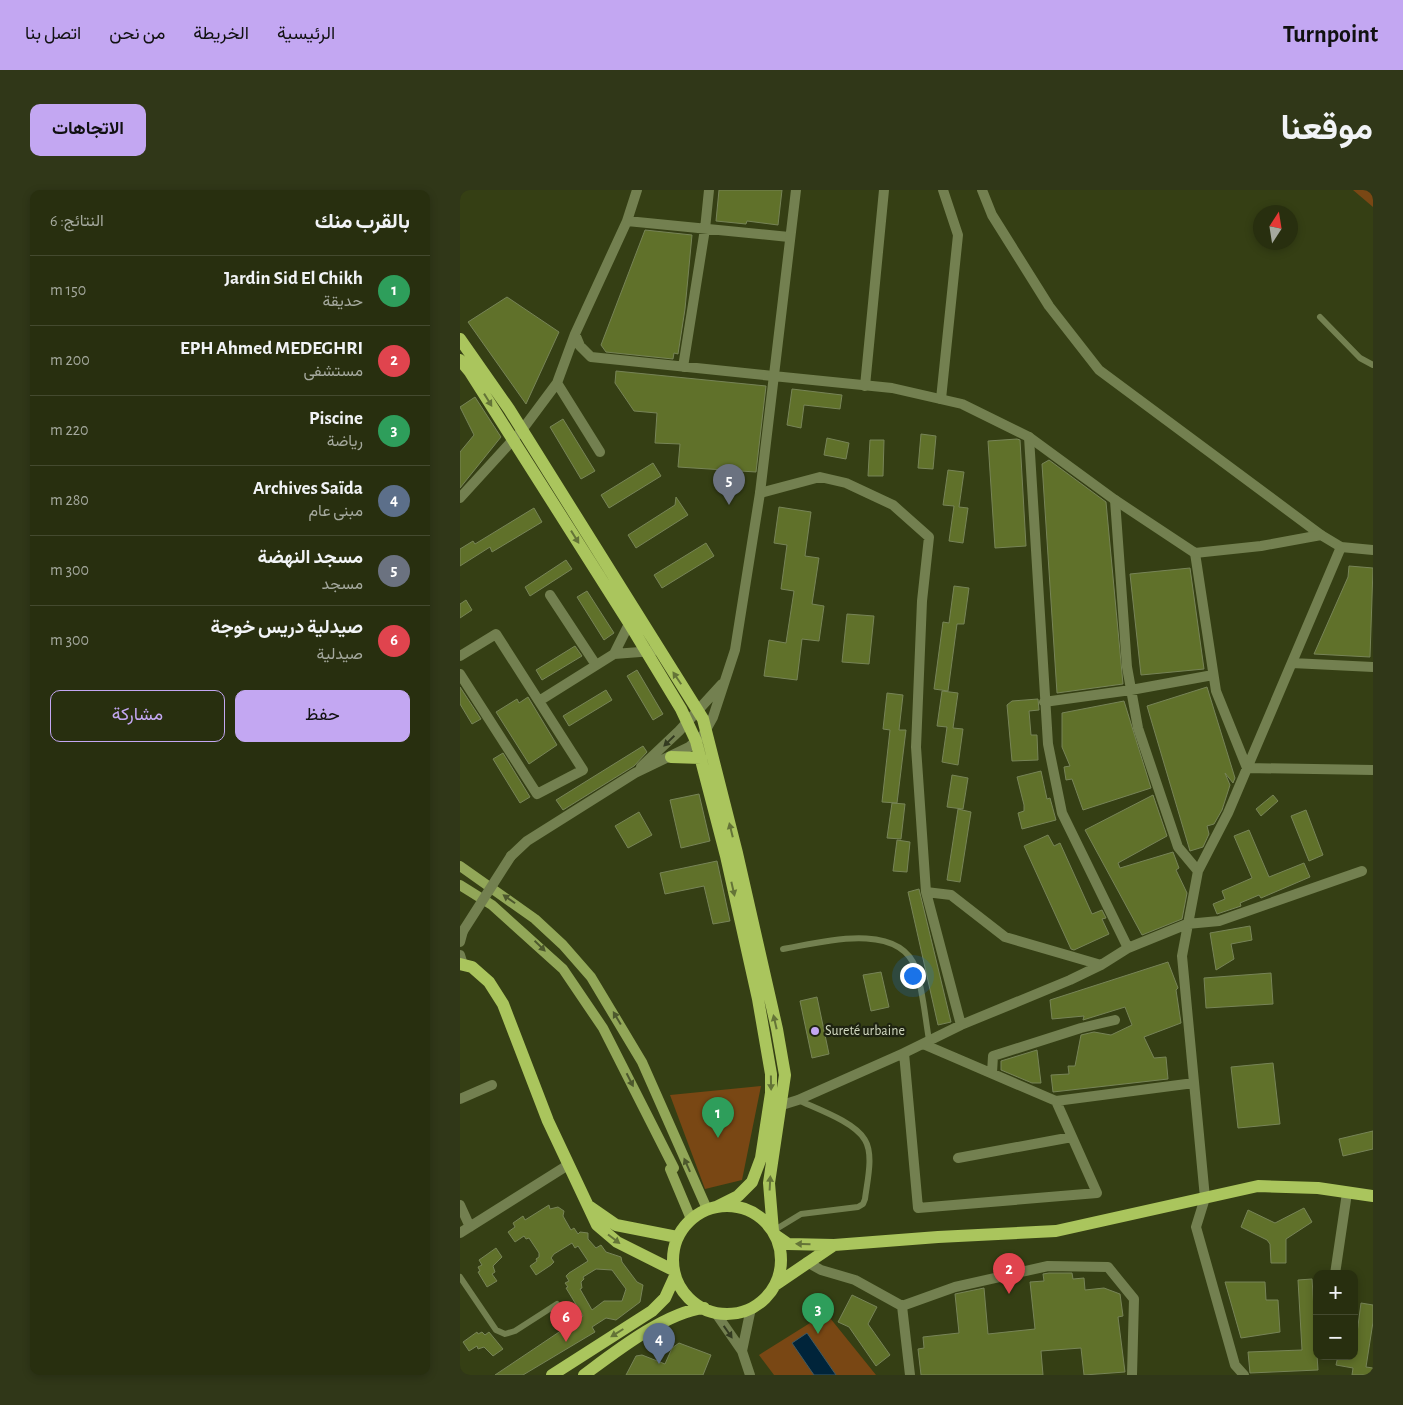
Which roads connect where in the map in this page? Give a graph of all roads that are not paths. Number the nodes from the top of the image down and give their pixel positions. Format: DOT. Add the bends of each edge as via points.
graph roads {
  1 [pos="637,190"];
  2 [pos="709,190"];
  3 [pos="796,190"];
  4 [pos="884,190"];
  5 [pos="944,190"];
  6 [pos="982,190"];
  7 [pos="627,221"];
  8 [pos="705,229"];
  9 [pos="789,237"];
  10 [pos="1320,317"];
  11 [pos="575,334"];
  12 [pos="460,340"];
  13 [pos="460,360"];
  14 [pos="1373,365"];
  15 [pos="683,367"];
  16 [pos="773,376"];
  17 [pos="558,383"];
  18 [pos="865,386"];
  19 [pos="941,399"];
  20 [pos="522,430"];
  21 [pos="1029,437"];
  22 [pos="513,440"];
  23 [pos="600,452"];
  24 [pos="760,493"];
  25 [pos="460,498"];
  26 [pos="1115,500"];
  27 [pos="1321,535"];
  28 [pos="1341,547"];
  29 [pos="1373,550"];
  30 [pos="1195,553"];
  31 [pos="550,595"];
  32 [pos="633,619"];
  33 [pos="652,650"];
  34 [pos="614,654"];
  35 [pos="460,656"];
  36 [pos="1292,663"];
  37 [pos="596,665"];
  38 [pos="1373,667"];
  39 [pos="460,674"];
  40 [pos="1213,675"];
  41 [pos="726,680"];
  42 [pos="1131,690"];
  43 [pos="538,701"];
  44 [pos="1044,702"];
  45 [pos="698,709"];
  46 [pos="688,721"];
  47 [pos="707,730"];
  48 [pos="696,741"];
  49 [pos="671,757"];
  50 [pos="701,758"];
  51 [pos="1247,768"];
  52 [pos="1373,770"];
  53 [pos="635,773"];
  54 [pos="731,855"];
  55 [pos="460,866"];
  56 [pos="1198,871"];
  57 [pos="1362,871"];
  58 [pos="460,885"];
  59 [pos="926,892"];
  60 [pos="1187,924"];
  61 [pos="461,933"];
  62 [pos="460,942"];
  63 [pos="1128,948"];
  64 [pos="783,949"];
  65 [pos="461,961"];
  66 [pos="1101,965"];
  67 [pos="764,997"];
  68 [pos="1116,1020"];
  69 [pos="961,1024"];
  70 [pos="926,1042"];
  71 [pos="904,1053"];
  72 [pos="992,1073"];
  73 [pos="1194,1083"];
  74 [pos="492,1085"];
  75 [pos="460,1099"];
  76 [pos="798,1100"];
  77 [pos="1056,1101"];
  78 [pos="782,1105"];
  79 [pos="1072,1137"];
  80 [pos="958,1158"];
  81 [pos="568,1165"];
  82 [pos="1347,1193"];
  83 [pos="1373,1196"];
  84 [pos="1205,1198"];
  85 [pos="584,1201"];
  86 [pos="460,1205"];
  87 [pos="712,1208"];
  88 [pos="691,1219"];
  89 [pos="470,1227"];
  90 [pos="460,1233"];
  91 [pos="774,1233"];
  92 [pos="677,1237"];
  93 [pos="834,1245"];
  94 [pos="807,1262"];
  95 [pos="1336,1270"];
  96 [pos="674,1273"];
  97 [pos="461,1281"];
  98 [pos="775,1285"];
  99 [pos="557,1304"];
  100 [pos="902,1306"];
  101 [pos="751,1308"];
  102 [pos="709,1310"];
  103 [pos="742,1351"];
  104 [pos="552,1375"];
  105 [pos="584,1375"];
  106 [pos="750,1375"];
  107 [pos="910,1375"];
  108 [pos="1132,1375"];
  109 [pos="1244,1375"];
  1 -- 7 [label="street"];
  2 -- 8 [label="street"];
  3 -- 9 [label="street"];
  4 -- 18 [label="street"];
  5 -- 19 [label="street" via="958,235"];
  6 -- 27 [label="street" via="992,215 1049,306 1099,370"];
  7 -- 8 [label="street"];
  7 -- 11 [label="street"];
  8 -- 9 [label="street"];
  8 -- 15 [label="street"];
  9 -- 16 [label="street"];
  10 -- 14 [label="lane" via="1360,358"];
  11 -- 15 [label="street" via="580,346 591,357"];
  11 -- 17 [label="street"];
  12 -- 20 [label="main road"];
  13 -- 22 [label="main road, one-way"];
  15 -- 16 [label="street"];
  16 -- 18 [label="street"];
  16 -- 24 [label="street"];
  17 -- 20 [label="street"];
  17 -- 23 [label="street"];
  18 -- 19 [label="street" via="892,388"];
  19 -- 21 [label="street" via="962,404"];
  20 -- 22 [label="street"];
  20 -- 32 [label="main road"];
  21 -- 26 [label="street"];
  21 -- 44 [label="street"];
  22 -- 25 [label="street"];
  22 -- 32 [label="main road, one-way"];
  24 -- 41 [label="street" via="734,650"];
  24 -- 59 [label="street" via="820,478 846,483 893,505 930,538 922,601 916,747"];
  26 -- 30 [label="street"];
  26 -- 42 [label="street"];
  27 -- 28 [label="street"];
  27 -- 30 [label="street"];
  28 -- 29 [label="street"];
  28 -- 36 [label="street"];
  30 -- 40 [label="street"];
  31 -- 37 [label="street"];
  32 -- 33 [label="main road"];
  32 -- 34 [label="street"];
  33 -- 34 [label="street"];
  45 -- 33 [label="main road, one-way"];
  33 -- 46 [label="main road"];
  34 -- 37 [label="street"];
  35 -- 43 [label="street" via="496,634"];
  36 -- 38 [label="street"];
  36 -- 51 [label="street"];
  37 -- 43 [label="street"];
  39 -- 43 [label="street" via="537,794 583,770"];
  40 -- 42 [label="street"];
  40 -- 51 [label="street" via="1216,691"];
  41 -- 45 [label="street"];
  41 -- 47 [label="street"];
  42 -- 44 [label="street"];
  42 -- 56 [label="street" via="1138,728 1178,847"];
  44 -- 63 [label="street" via="1048,744 1062,813"];
  45 -- 46 [label="street"];
  45 -- 47 [label="main road"];
  46 -- 48 [label="main road"];
  46 -- 53 [label="street, one-way"];
  47 -- 48 [label="street"];
  54 -- 47 [label="main road, one-way"];
  48 -- 49 [label="street"];
  48 -- 50 [label="main road"];
  49 -- 50 [label="main road"];
  49 -- 53 [label="street"];
  50 -- 54 [label="main road"];
  51 -- 52 [label="street"];
  51 -- 56 [label="street"];
  53 -- 61 [label="street, bridge" via="527,841 511,856"];
  54 -- 67 [label="main road"];
  87 -- 55 [label="main road, one-way" via="642,1062 590,977 536,919"];
  56 -- 60 [label="street"];
  57 -- 60 [label="street" via="1218,921"];
  58 -- 88 [label="main road, one-way" via="492,905 563,969 603,1028 632,1082 674,1168 670,1169"];
  59 -- 66 [label="street" via="951,895 1005,938"];
  59 -- 69 [label="street"];
  60 -- 63 [label="street"];
  60 -- 73 [label="street" via="1182,956"];
  61 -- 62 [label="street"];
  63 -- 66 [label="street"];
  64 -- 70 [label="lane" via="846,938 874,938 908,955 916,968"];
  65 -- 81 [label="main road" via="489,982 503,1004"];
  66 -- 69 [label="street"];
  78 -- 67 [label="main road, one-way" via="785,1075"];
  67 -- 87 [label="main road, one-way" via="771,1093 761,1158 752,1182 738,1196"];
  68 -- 72 [label="street" via="993,1056"];
  69 -- 70 [label="street"];
  70 -- 71 [label="street"];
  70 -- 72 [label="street"];
  71 -- 76 [label="street"];
  71 -- 79 [label="street" via="918,1208 1097,1193"];
  72 -- 77 [label="street"];
  73 -- 77 [label="street"];
  73 -- 84 [label="street"];
  74 -- 75 [label="street"];
  76 -- 78 [label="street"];
  76 -- 91 [label="lane" via="848,1124 866,1140 869,1156 865,1199 858,1207 801,1214"];
  77 -- 79 [label="street"];
  91 -- 78 [label="main road, one-way" via="770,1183"];
  79 -- 80 [label="street"];
  81 -- 85 [label="main road"];
  81 -- 89 [label="street"];
  82 -- 83 [label="main road"];
  82 -- 84 [label="main road" via="1318,1188 1258,1186"];
  82 -- 95 [label="street"];
  84 -- 93 [label="main road" via="1056,1231"];
  84 -- 109 [label="street" via="1196,1227 1235,1365"];
  85 -- 92 [label="main road" via="616,1225"];
  85 -- 96 [label="main road, one-way" via="597,1224 617,1242"];
  86 -- 89 [label="street"];
  87 -- 88 [label="main road"];
  87 -- 91 [label="main road" via="732,1206 748,1210 762,1219"];
  88 -- 92 [label="main road"];
  89 -- 90 [label="street"];
  93 -- 91 [label="main road, one-way" via="788,1244"];
  91 -- 98 [label="main road" via="780,1251"];
  92 -- 96 [label="main road" via="673,1253"];
  93 -- 94 [label="main road"];
  94 -- 98 [label="main road"];
  94 -- 100 [label="street" via="820,1270 855,1280"];
  96 -- 102 [label="main road" via="686,1295"];
  96 -- 104 [label="main road, one-way" via="665,1298 652,1311"];
  97 -- 99 [label="lane" via="496,1330 506,1334"];
  98 -- 101 [label="main road"];
  100 -- 107 [label="street"];
  100 -- 108 [label="street" via="955,1287 1048,1266 1108,1267 1134,1299"];
  101 -- 102 [label="main road" via="727,1314"];
  101 -- 103 [label="street"];
  102 -- 103 [label="street, one-way"];
  102 -- 105 [label="main road" via="692,1310 664,1320"];
  103 -- 106 [label="street"];
}
